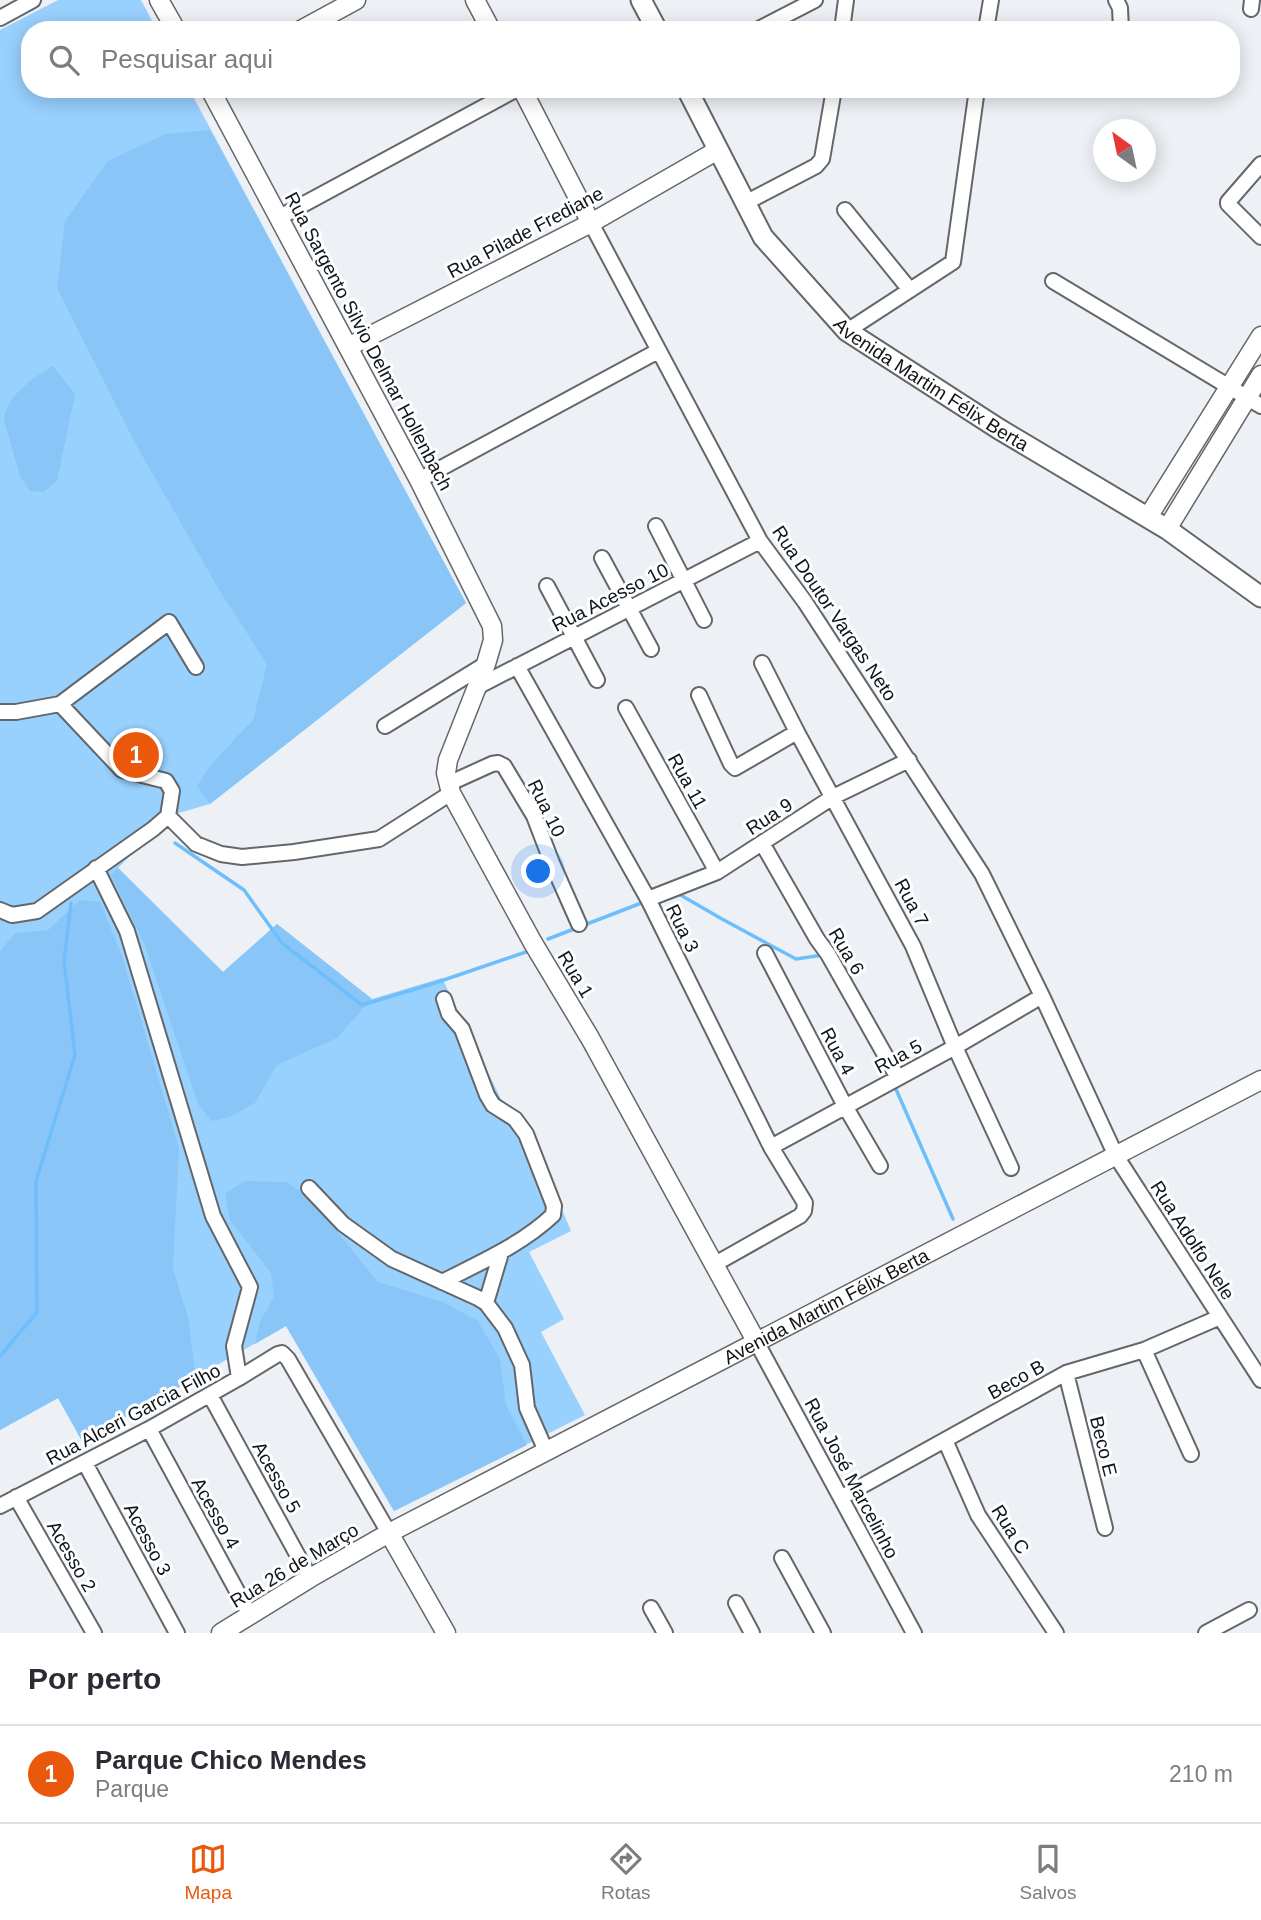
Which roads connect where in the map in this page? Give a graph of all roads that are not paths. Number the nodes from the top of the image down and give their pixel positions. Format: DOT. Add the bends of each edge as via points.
graph roads {
  1 [pos="33,0"];
  2 [pos="159,0"];
  3 [pos="356,0"];
  4 [pos="475,0"];
  5 [pos="641,0"];
  6 [pos="815,0"];
  7 [pos="846,0"];
  8 [pos="990,0"];
  9 [pos="1115,0"];
  10 [pos="0,18"];
  11 [pos="171,21"];
  12 [pos="318,21"];
  13 [pos="486,21"];
  14 [pos="652,21"];
  15 [pos="774,21"];
  16 [pos="843,21"];
  17 [pos="987,21"];
  18 [pos="1121,21"];
  19 [pos="215,98"];
  20 [pos="500,98"];
  21 [pos="527,98"];
  22 [pos="692,98"];
  23 [pos="832,98"];
  24 [pos="976,98"];
  25 [pos="718,150"];
  26 [pos="1261,164"];
  27 [pos="746,202"];
  28 [pos="845,209"];
  29 [pos="280,217"];
  30 [pos="591,223"];
  31 [pos="1261,237"];
  32 [pos="1053,281"];
  33 [pos="910,290"];
  34 [pos="847,331"];
  35 [pos="1261,336"];
  36 [pos="348,347"];
  37 [pos="658,351"];
  38 [pos="1261,375"];
  39 [pos="1230,388"];
  40 [pos="1254,402"];
  41 [pos="419,480"];
  42 [pos="1148,517"];
  43 [pos="656,526"];
  44 [pos="1167,528"];
  45 [pos="760,541"];
  46 [pos="602,558"];
  47 [pos="684,580"];
  48 [pos="547,586"];
  49 [pos="1261,597"];
  50 [pos="629,608"];
  51 [pos="704,620"];
  52 [pos="574,637"];
  53 [pos="651,649"];
  54 [pos="762,663"];
  55 [pos="486,664"];
  56 [pos="517,666"];
  57 [pos="196,667"];
  58 [pos="597,680"];
  59 [pos="477,687"];
  60 [pos="699,695"];
  61 [pos="61,704"];
  62 [pos="626,708"];
  63 [pos="0,712"];
  64 [pos="384,726"];
  65 [pos="797,732"];
  66 [pos="908,760"];
  67 [pos="449,788"];
  68 [pos="833,797"];
  69 [pos="168,816"];
  70 [pos="762,844"];
  71 [pos="96,868"];
  72 [pos="717,872"];
  73 [pos="648,899"];
  74 [pos="0,910"];
  75 [pos="579,923"];
  76 [pos="765,953"];
  77 [pos="1042,996"];
  78 [pos="444,999"];
  79 [pos="955,1047"];
  80 [pos="898,1078"];
  81 [pos="1261,1080"];
  82 [pos="845,1106"];
  83 [pos="771,1147"];
  84 [pos="1116,1156"];
  85 [pos="880,1166"];
  86 [pos="1011,1168"];
  87 [pos="309,1188"];
  88 [pos="501,1253"];
  89 [pos="715,1264"];
  90 [pos="442,1282"];
  91 [pos="485,1303"];
  92 [pos="1220,1317"];
  93 [pos="756,1341"];
  94 [pos="1144,1350"];
  95 [pos="1066,1373"];
  96 [pos="239,1378"];
  97 [pos="1261,1380"];
  98 [pos="210,1395"];
  99 [pos="149,1429"];
  100 [pos="945,1440"];
  101 [pos="546,1451"];
  102 [pos="1191,1454"];
  103 [pos="85,1463"];
  104 [pos="16,1497"];
  105 [pos="842,1497"];
  106 [pos="0,1506"];
  107 [pos="1105,1528"];
  108 [pos="389,1533"];
  109 [pos="782,1558"];
  110 [pos="310,1578"];
  111 [pos="736,1603"];
  112 [pos="651,1608"];
  113 [pos="1249,1610"];
  114 [pos="250,1615"];
  115 [pos="94,1633"];
  116 [pos="177,1633"];
  117 [pos="221,1633"];
  118 [pos="446,1633"];
  119 [pos="665,1633"];
  120 [pos="752,1633"];
  121 [pos="823,1633"];
  122 [pos="914,1633"];
  123 [pos="1056,1633"];
  124 [pos="1206,1633"];
  1 -- 10 [label="street"];
  2 -- 11 [label="street"];
  3 -- 12 [label="street"];
  4 -- 13 [label="street"];
  5 -- 14 [label="main road"];
  6 -- 15 [label="street"];
  7 -- 16 [label="street"];
  8 -- 17 [label="street"];
  9 -- 18 [label="street"];
  19 -- 29 [label="street, Rua Sargento Silvio Delmar Hollenbach"];
  20 -- 29 [label="street"];
  21 -- 30 [label="street, Rua Doutor Vargas Neto"];
  22 -- 25 [label="main road, Avenida Martim Félix Berta"];
  23 -- 27 [label="street" via="822,159"];
  24 -- 33 [label="street" via="953,262"];
  25 -- 27 [label="main road, Avenida Martim Félix Berta"];
  25 -- 30 [label="street, Rua Pilade Frediane"];
  26 -- 31 [label="street" via="1228,204"];
  27 -- 34 [label="main road, Avenida Martim Félix Berta" via="763,237"];
  28 -- 33 [label="street"];
  29 -- 36 [label="street, Rua Sargento Silvio Delmar Hollenbach"];
  30 -- 36 [label="street, Rua Pilade Frediane"];
  30 -- 37 [label="street, Rua Doutor Vargas Neto"];
  32 -- 39 [label="street"];
  33 -- 34 [label="street"];
  34 -- 42 [label="main road, Avenida Martim Félix Berta"];
  35 -- 39 [label="street"];
  36 -- 41 [label="street, Rua Sargento Silvio Delmar Hollenbach"];
  37 -- 41 [label="street"];
  37 -- 45 [label="street, Rua Doutor Vargas Neto"];
  38 -- 40 [label="street"];
  39 -- 40 [label="street"];
  39 -- 42 [label="street"];
  40 -- 44 [label="street"];
  41 -- 55 [label="street, Rua Sargento Silvio Delmar Hollenbach" via="488,615 493,640"];
  42 -- 44 [label="main road, Avenida Martim Félix Berta"];
  43 -- 47 [label="street"];
  44 -- 49 [label="main road, Avenida Martim Félix Berta"];
  45 -- 47 [label="street, Rua Acesso 10"];
  45 -- 66 [label="street, Rua Doutor Vargas Neto"];
  46 -- 50 [label="street"];
  47 -- 50 [label="street, Rua Acesso 10"];
  47 -- 51 [label="street"];
  48 -- 52 [label="street"];
  50 -- 52 [label="street, Rua Acesso 10"];
  50 -- 53 [label="street"];
  52 -- 56 [label="street, Rua Acesso 10"];
  52 -- 58 [label="street"];
  54 -- 65 [label="street, Rua 7"];
  55 -- 59 [label="street"];
  55 -- 64 [label="street"];
  56 -- 59 [label="street, Rua Acesso 10"];
  56 -- 73 [label="street, Rua 3"];
  57 -- 61 [label="street" via="169,622"];
  59 -- 67 [label="street" via="447,760"];
  60 -- 65 [label="street" via="735,768"];
  61 -- 63 [label="street"];
  61 -- 69 [label="street" via="122,770 166,781 172,791"];
  62 -- 72 [label="street, Rua 11"];
  65 -- 68 [label="street, Rua 7"];
  66 -- 68 [label="street, Rua 9"];
  66 -- 77 [label="street, Rua Doutor Vargas Neto" via="982,874"];
  67 -- 69 [label="street, Rua 10" via="379,839 294,852 242,857 221,854 196,844"];
  67 -- 75 [label="street, Rua 10" via="492,764 504,766 534,816"];
  67 -- 89 [label="street, Rua 1"];
  68 -- 70 [label="street, Rua 9"];
  68 -- 79 [label="street, Rua 7" via="913,946"];
  69 -- 71 [label="street"];
  70 -- 72 [label="street, Rua 9"];
  70 -- 80 [label="street, Rua 6"];
  71 -- 74 [label="street" via="37,911 12,915"];
  71 -- 96 [label="street" via="127,931 214,1216 250,1287 234,1346"];
  72 -- 73 [label="street, Rua 9"];
  73 -- 83 [label="street, Rua 3"];
  76 -- 82 [label="street, Rua 4"];
  77 -- 79 [label="street, Rua 5"];
  77 -- 84 [label="street, Rua Doutor Vargas Neto"];
  78 -- 88 [label="street" via="493,1105 516,1119 526,1134 554,1206 546,1222"];
  79 -- 80 [label="street, Rua 5"];
  79 -- 86 [label="street, Rua 7"];
  80 -- 82 [label="street, Rua 5"];
  81 -- 84 [label="street, Avenida Martim Félix Berta"];
  82 -- 83 [label="street, Rua 5"];
  82 -- 85 [label="street, Rua 4"];
  83 -- 89 [label="street, Rua 3" via="804,1203 804,1211"];
  84 -- 92 [label="street, Rua Adolfo Nele"];
  84 -- 93 [label="street, Avenida Martim Félix Berta"];
  87 -- 90 [label="street" via="343,1223 392,1259"];
  88 -- 90 [label="street"];
  88 -- 91 [label="street"];
  89 -- 93 [label="street, Rua 1"];
  90 -- 91 [label="street"];
  91 -- 101 [label="street" via="505,1328 522,1365 527,1408"];
  92 -- 94 [label="street, Beco B"];
  92 -- 97 [label="street, Rua Adolfo Nele"];
  93 -- 101 [label="street, Avenida Martim Félix Berta"];
  93 -- 105 [label="street, Rua José Marcelinho"];
  94 -- 95 [label="street, Beco B"];
  94 -- 102 [label="street"];
  95 -- 100 [label="street, Beco B"];
  95 -- 107 [label="street, Beco E"];
  96 -- 98 [label="street, Rua Alceri Garcia Filho"];
  96 -- 108 [label="street, Rua Alceri Garcia Filho" via="278,1354 288,1359"];
  98 -- 99 [label="street, Rua Alceri Garcia Filho"];
  98 -- 110 [label="street, Acesso 5"];
  99 -- 103 [label="street, Rua Alceri Garcia Filho"];
  99 -- 114 [label="street, Acesso 4"];
  100 -- 105 [label="street, Beco B"];
  100 -- 123 [label="street, Rua C" via="978,1515"];
  101 -- 108 [label="street, Avenida Martim Félix Berta"];
  103 -- 104 [label="street, Rua Alceri Garcia Filho"];
  103 -- 116 [label="street, Acesso 3"];
  104 -- 106 [label="street, Rua Alceri Garcia Filho"];
  104 -- 115 [label="street, Acesso 2"];
  105 -- 122 [label="street, Rua José Marcelinho"];
  108 -- 110 [label="street, Rua 26 de Março"];
  108 -- 118 [label="street"];
  109 -- 121 [label="street"];
  110 -- 114 [label="street, Rua 26 de Março"];
  111 -- 120 [label="street"];
  112 -- 119 [label="street"];
  113 -- 124 [label="street"];
  114 -- 117 [label="street, Rua 26 de Março"];
}
